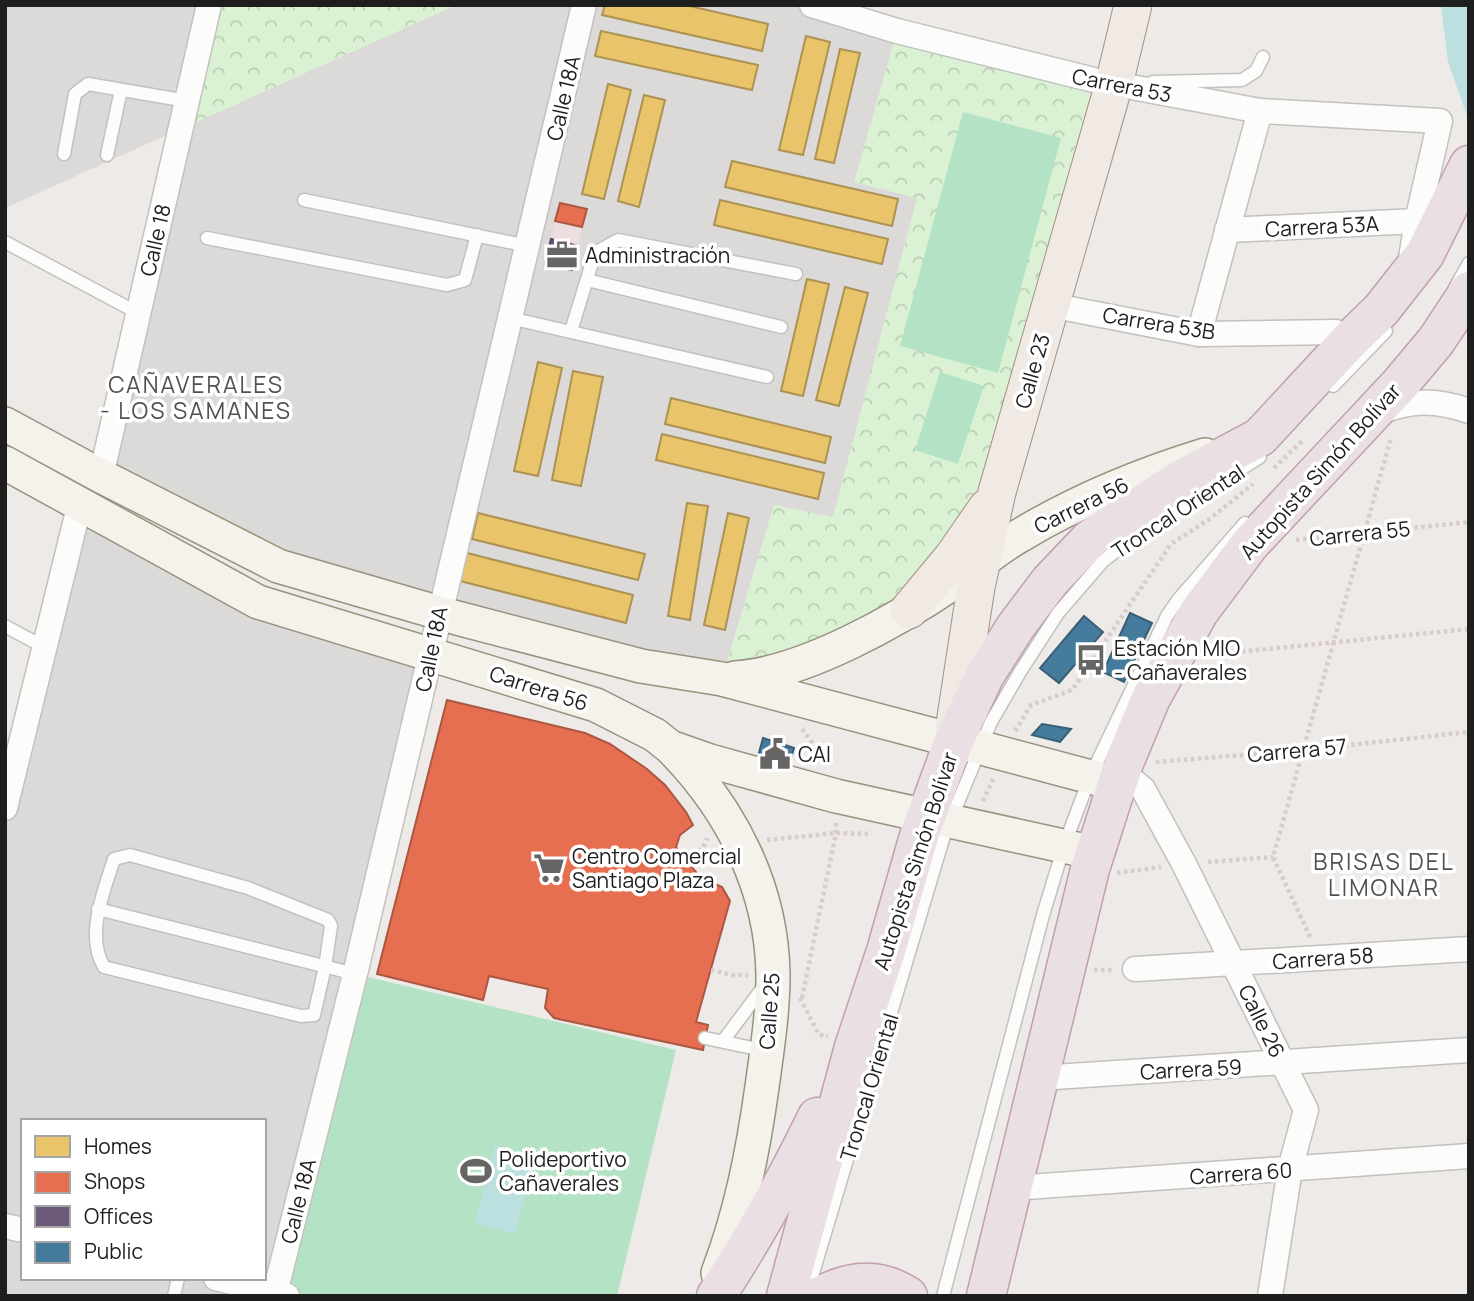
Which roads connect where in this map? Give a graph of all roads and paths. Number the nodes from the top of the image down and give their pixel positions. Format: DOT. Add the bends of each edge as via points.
graph roads {
  1 [pos="209,5"];
  2 [pos="584,5"];
  3 [pos="812,5"];
  4 [pos="1133,5"];
  5 [pos="1263,57"];
  6 [pos="1114,84"];
  7 [pos="121,90"];
  8 [pos="187,101"];
  9 [pos="1260,111"];
  10 [pos="64,154"];
  11 [pos="107,155"];
  12 [pos="1462,179"];
  13 [pos="304,200"];
  14 [pos="1417,221"];
  15 [pos="1227,230"];
  16 [pos="477,235"];
  17 [pos="207,238"];
  18 [pos="5,242"];
  19 [pos="528,246"];
  20 [pos="1469,263"];
  21 [pos="796,274"];
  22 [pos="1407,279"];
  23 [pos="587,280"];
  24 [pos="1459,293"];
  25 [pos="1050,305"];
  26 [pos="138,313"];
  27 [pos="510,318"];
  28 [pos="1394,322"];
  29 [pos="781,327"];
  30 [pos="571,331"];
  31 [pos="1199,334"];
  32 [pos="1349,341"];
  33 [pos="767,377"];
  34 [pos="1327,392"];
  35 [pos="1469,411"];
  36 [pos="5,424"];
  37 [pos="1382,424"];
  38 [pos="1267,442"];
  39 [pos="5,463"];
  40 [pos="101,476"];
  41 [pos="997,492"];
  42 [pos="80,503"];
  43 [pos="1469,522"];
  44 [pos="1251,530"];
  45 [pos="1365,534"];
  46 [pos="1171,544"];
  47 [pos="983,562"];
  48 [pos="909,610"];
  49 [pos="439,613"];
  50 [pos="5,626"];
  51 [pos="1469,629"];
  52 [pos="1334,643"];
  53 [pos="44,647"];
  54 [pos="432,654"];
  55 [pos="1171,658"];
  56 [pos="722,679"];
  57 [pos="794,721"];
  58 [pos="1469,732"];
  59 [pos="670,747"];
  60 [pos="979,748"];
  61 [pos="1304,750"];
  62 [pos="1113,774"];
  63 [pos="836,796"];
  64 [pos="5,808"];
  65 [pos="950,821"];
  66 [pos="836,833"];
  67 [pos="767,841"];
  68 [pos="703,848"];
  69 [pos="1080,849"];
  70 [pos="686,858"];
  71 [pos="98,909"];
  72 [pos="1469,949"];
  73 [pos="1320,958"];
  74 [pos="1233,964"];
  75 [pos="326,967"];
  76 [pos="711,970"];
  77 [pos="1066,970"];
  78 [pos="1135,970"];
  79 [pos="355,974"];
  80 [pos="783,983"];
  81 [pos="802,999"];
  82 [pos="800,1012"];
  83 [pos="705,1038"];
  84 [pos="842,1040"];
  85 [pos="723,1041"];
  86 [pos="1469,1050"];
  87 [pos="767,1051"];
  88 [pos="1283,1063"];
  89 [pos="1039,1078"];
  90 [pos="1469,1156"];
  91 [pos="1290,1169"];
  92 [pos="1013,1188"];
  93 [pos="224,1280"];
  94 [pos="281,1294"];
  95 [pos="709,1296"];
  96 [pos="716,1296"];
  97 [pos="786,1296"];
  98 [pos="806,1296"];
  99 [pos="820,1296"];
  100 [pos="908,1296"];
  101 [pos="943,1296"];
  102 [pos="986,1296"];
  103 [pos="1270,1296"];
  1 -- 8 [label="street, Calle 18"];
  2 -- 19 [label="street, Calle 18A"];
  3 -- 6 [label="street, Carrera 53" via="897,31"];
  4 -- 6 [label="main road, Calle 23"];
  5 -- 6 [label="lane" via="1256,71 1242,80"];
  6 -- 9 [label="street, Carrera 53"];
  6 -- 25 [label="main road, Calle 23"];
  7 -- 8 [label="lane"];
  7 -- 10 [label="lane" via="88,84 75,94"];
  7 -- 11 [label="lane"];
  8 -- 26 [label="street, Calle 18"];
  9 -- 14 [label="street, Carrera 53" via="1440,121"];
  9 -- 15 [label="street"];
  12 -- 22 [label="highway, Autopista Simón Bolívar" via="1425,254"];
  13 -- 16 [label="lane"];
  14 -- 15 [label="street, Carrera 53A"];
  14 -- 22 [label="street"];
  15 -- 31 [label="street"];
  16 -- 17 [label="lane" via="465,280 447,285"];
  16 -- 19 [label="lane"];
  18 -- 26 [label="lane"];
  19 -- 27 [label="street, Calle 18A"];
  20 -- 24 [label="lane"];
  21 -- 23 [label="lane" via="618,240 595,253"];
  22 -- 32 [label="highway, Autopista Simón Bolívar"];
  23 -- 29 [label="lane"];
  23 -- 30 [label="lane"];
  24 -- 37 [label="highway, Autopista Simón Bolívar" via="1436,341"];
  25 -- 31 [label="street, Carrera 53B"];
  25 -- 41 [label="main road, Calle 23"];
  26 -- 40 [label="street, Calle 18"];
  27 -- 30 [label="lane"];
  27 -- 49 [label="street, Calle 18A"];
  28 -- 34 [label="lane"];
  30 -- 33 [label="lane"];
  31 -- 32 [label="street, Carrera 53B" via="1336,332"];
  32 -- 38 [label="highway, Autopista Simón Bolívar"];
  35 -- 37 [label="street" via="1419,401 1395,406"];
  36 -- 40 [label="street, Carrera 56"];
  37 -- 44 [label="highway, Autopista Simón Bolívar"];
  37 -- 45 [label="path"];
  38 -- 47 [label="street, Carrera 56" via="1147,473 1018,536"];
  38 -- 60 [label="highway, Autopista Simón Bolívar" via="1178,481 1090,539 1050,581 985,675"];
  39 -- 42 [label="street, Carrera 56"];
  40 -- 49 [label="street, Carrera 56" via="278,566"];
  41 -- 47 [label="main road, Calle 23"];
  41 -- 48 [label="main road" via="953,557"];
  42 -- 53 [label="street"];
  42 -- 54 [label="street, Carrera 56" via="258,602"];
  43 -- 45 [label="path, Carrera 55"];
  44 -- 45 [label="path, Carrera 55"];
  44 -- 55 [label="highway, Autopista Simón Bolívar"];
  44 -- 62 [label="lane" via="1232,535 1167,616"];
  45 -- 52 [label="path"];
  46 -- 60 [label="path" via="1072,690 1031,705"];
  47 -- 48 [label="street, Carrera 56"];
  47 -- 60 [label="main road, Calle 23" via="954,723"];
  48 -- 56 [label="street, Carrera 56" via="790,666 752,677"];
  49 -- 54 [label="street, Calle 18A"];
  49 -- 56 [label="street, Carrera 56" via="641,666"];
  50 -- 53 [label="lane"];
  51 -- 52 [label="path"];
  52 -- 55 [label="path"];
  52 -- 61 [label="path"];
  53 -- 64 [label="street"];
  54 -- 59 [label="street, Carrera 56" via="596,705"];
  54 -- 79 [label="street, Calle 18A"];
  55 -- 62 [label="highway, Autopista Simón Bolívar"];
  56 -- 60 [label="street, Carrera 56"];
  57 -- 63 [label="path" via="820,753"];
  58 -- 61 [label="path, Carrera 57"];
  59 -- 63 [label="street, Carrera 56"];
  59 -- 80 [label="street, Calle 25" via="710,792 740,842"];
  60 -- 62 [label="street, Carrera 56"];
  60 -- 65 [label="highway, Autopista Simón Bolívar"];
  60 -- 65 [label="path"];
  61 -- 62 [label="path, Carrera 57"];
  61 -- 73 [label="path" via="1273,857"];
  62 -- 69 [label="highway, Autopista Simón Bolívar"];
  62 -- 74 [label="street, Calle 26" via="1143,789"];
  63 -- 65 [label="street, Carrera 56"];
  63 -- 66 [label="path"];
  65 -- 69 [label="street, Carrera 56"];
  65 -- 84 [label="highway, Autopista Simón Bolívar"];
  65 -- 98 [label="lane, Troncal Oriental"];
  66 -- 67 [label="path"];
  66 -- 81 [label="path"];
  68 -- 70 [label="path"];
  69 -- 77 [label="highway, Autopista Simón Bolívar"];
  69 -- 101 [label="lane" via="1043,915"];
  71 -- 75 [label="lane"];
  71 -- 75 [label="lane" via="114,859 130,855 248,888 328,920"];
  71 -- 75 [label="lane" via="96,954 104,967 301,1016 314,1015"];
  72 -- 73 [label="street, Carrera 58"];
  73 -- 74 [label="street, Carrera 58"];
  74 -- 78 [label="street, Carrera 58"];
  74 -- 88 [label="street, Calle 26"];
  75 -- 79 [label="lane"];
  76 -- 80 [label="path"];
  77 -- 78 [label="path"];
  77 -- 89 [label="highway, Autopista Simón Bolívar"];
  79 -- 94 [label="street, Calle 18A"];
  80 -- 81 [label="path"];
  80 -- 85 [label="lane"];
  80 -- 87 [label="street, Calle 25"];
  81 -- 82 [label="path"];
  81 -- 84 [label="path" via="818,1033"];
  83 -- 85 [label="lane"];
  84 -- 96 [label="highway" via="787,1178"];
  84 -- 97 [label="highway, Autopista Simón Bolívar"];
  85 -- 87 [label="lane"];
  86 -- 88 [label="street, Carrera 59"];
  87 -- 95 [label="street, Calle 25" via="752,1153 732,1238"];
  88 -- 89 [label="street, Carrera 59"];
  88 -- 91 [label="street, Calle 26" via="1306,1110"];
  89 -- 92 [label="highway, Autopista Simón Bolívar"];
  90 -- 91 [label="street, Carrera 60"];
  91 -- 92 [label="street, Carrera 60"];
  91 -- 103 [label="street, Calle 26"];
  92 -- 102 [label="highway, Autopista Simón Bolívar"];
  93 -- 94 [label="street"];
  99 -- 100 [label="highway" via="839,1286 864,1282 890,1286"];
}
